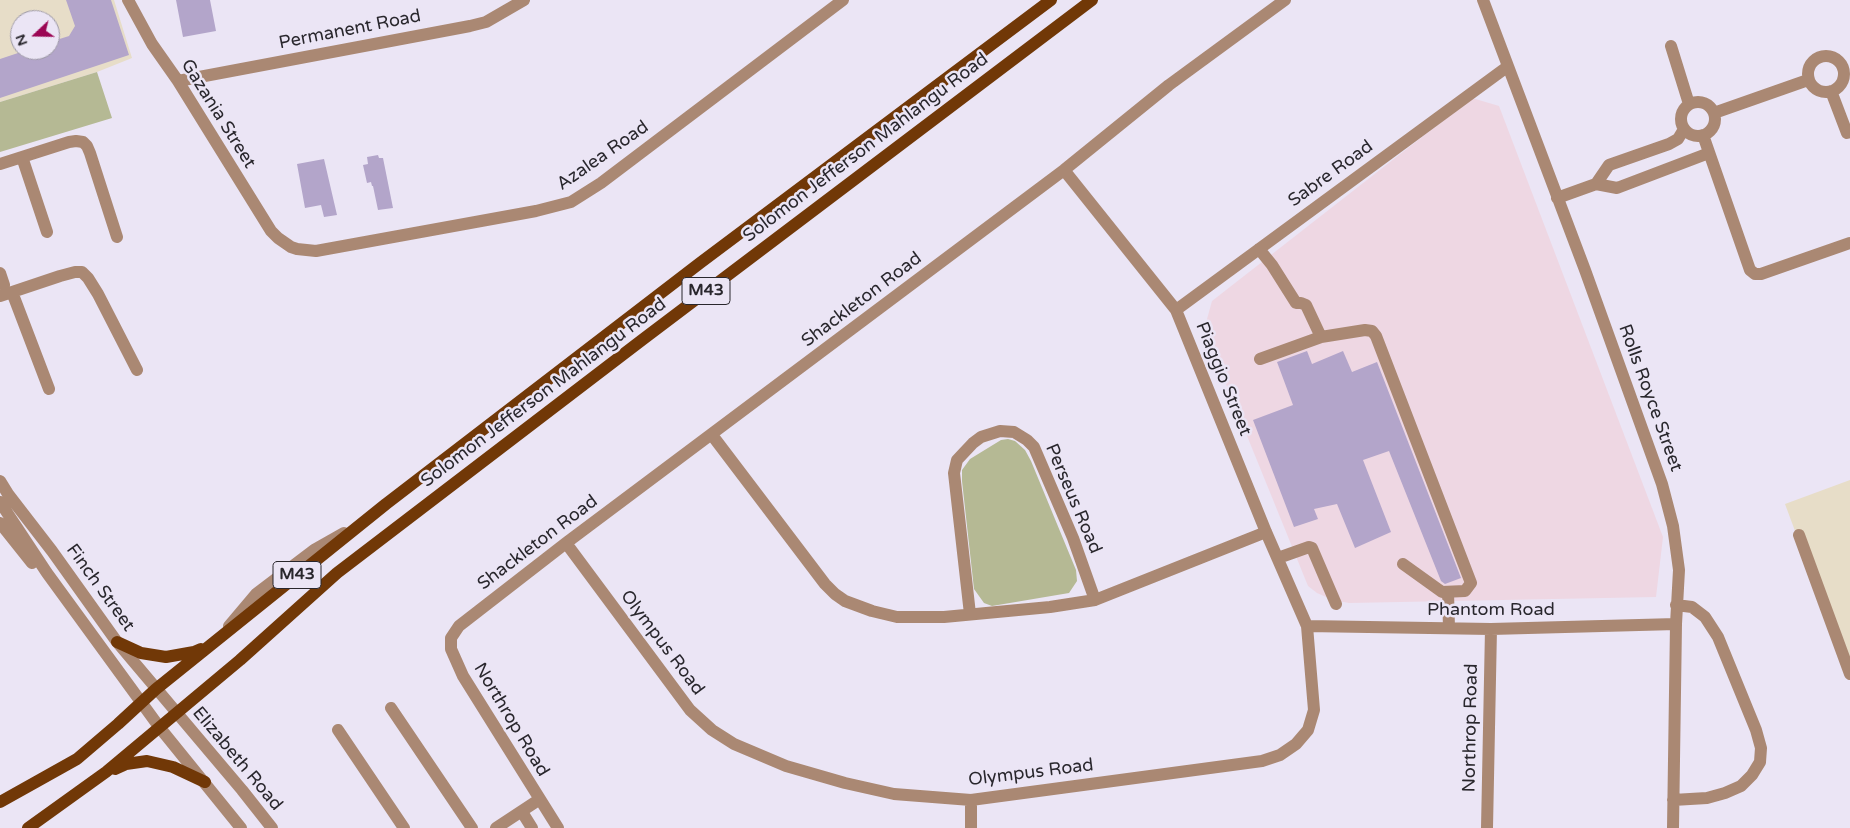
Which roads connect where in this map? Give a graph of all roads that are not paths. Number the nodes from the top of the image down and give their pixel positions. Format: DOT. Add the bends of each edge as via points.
graph roads {
  1 [pos="128,0"];
  2 [pos="524,0"];
  3 [pos="843,0"];
  4 [pos="1051,0"];
  5 [pos="1092,0"];
  6 [pos="1285,0"];
  7 [pos="1483,0"];
  8 [pos="1671,46"];
  9 [pos="1507,67"];
  10 [pos="1846,67"];
  11 [pos="178,80"];
  12 [pos="1808,80"];
  13 [pos="1831,91"];
  14 [pos="1689,104"];
  15 [pos="1714,113"];
  16 [pos="1684,129"];
  17 [pos="1847,133"];
  18 [pos="1703,136"];
  19 [pos="1708,153"];
  20 [pos="22,158"];
  21 [pos="0,164"];
  22 [pos="1064,170"];
  23 [pos="1601,182"];
  24 [pos="1557,198"];
  25 [pos="47,232"];
  26 [pos="117,237"];
  27 [pos="284,243"];
  28 [pos="1850,243"];
  29 [pos="1259,249"];
  30 [pos="4,286"];
  31 [pos="1176,310"];
  32 [pos="1321,337"];
  33 [pos="1260,359"];
  34 [pos="137,370"];
  35 [pos="49,389"];
  36 [pos="712,435"];
  37 [pos="0,480"];
  38 [pos="0,502"];
  39 [pos="0,523"];
  40 [pos="1266,532"];
  41 [pos="1799,536"];
  42 [pos="566,543"];
  43 [pos="1278,558"];
  44 [pos="1403,564"];
  45 [pos="47,572"];
  46 [pos="1448,592"];
  47 [pos="1095,600"];
  48 [pos="1336,604"];
  49 [pos="1676,605"];
  50 [pos="970,614"];
  51 [pos="1676,624"];
  52 [pos="459,626"];
  53 [pos="1307,626"];
  54 [pos="1449,628"];
  55 [pos="1491,629"];
  56 [pos="117,642"];
  57 [pos="208,646"];
  58 [pos="1850,674"];
  59 [pos="156,689"];
  60 [pos="142,703"];
  61 [pos="391,708"];
  62 [pos="176,712"];
  63 [pos="160,728"];
  64 [pos="338,730"];
  65 [pos="106,772"];
  66 [pos="205,782"];
  67 [pos="540,799"];
  68 [pos="972,800"];
  69 [pos="1673,800"];
  70 [pos="0,802"];
  71 [pos="522,812"];
  72 [pos="28,828"];
  73 [pos="241,828"];
  74 [pos="272,828"];
  75 [pos="404,828"];
  76 [pos="472,828"];
  77 [pos="496,828"];
  78 [pos="532,828"];
  79 [pos="558,828"];
  80 [pos="972,828"];
  81 [pos="1487,828"];
  82 [pos="1673,828"];
  1 -- 11 [label="street, Gazania Street" via="152,44"];
  2 -- 11 [label="street, Permanent Road" via="486,22 470,26"];
  3 -- 27 [label="street, Azalea Road" via="601,183 571,202 316,250 297,249"];
  4 -- 57 [label="main road, Solomon Jefferson Mahlangu Road / M43" via="700,263 364,521"];
  5 -- 62 [label="main road, Solomon Jefferson Mahlangu Road / M43" via="337,574"];
  6 -- 22 [label="street, Shackleton Road" via="1170,85"];
  7 -- 9 [label="street, Rolls Royce Street"];
  8 -- 14 [label="street"];
  9 -- 24 [label="street, Rolls Royce Street"];
  9 -- 29 [label="street, Sabre Road"];
  10 -- 12 [label="street" via="1835,59 1823,57 1812,62"];
  10 -- 13 [label="street" via="1843,80"];
  11 -- 27 [label="street, Gazania Street" via="260,216"];
  12 -- 13 [label="street" via="1820,91"];
  12 -- 15 [label="street"];
  13 -- 17 [label="street"];
  14 -- 15 [label="street" via="1706,104"];
  14 -- 16 [label="street" via="1682,113"];
  15 -- 18 [label="street" via="1712,129"];
  16 -- 18 [label="street" via="1692,136"];
  16 -- 23 [label="street" via="1678,139 1669,144 1609,165"];
  18 -- 19 [label="street"];
  19 -- 23 [label="street" via="1617,188"];
  19 -- 28 [label="street" via="1746,262 1755,274"];
  20 -- 21 [label="street"];
  20 -- 25 [label="street"];
  20 -- 26 [label="street" via="76,141 83,142 90,153"];
  22 -- 31 [label="street, Piaggio Street"];
  22 -- 36 [label="street, Shackleton Road"];
  23 -- 24 [label="street"];
  24 -- 49 [label="street, Rolls Royce Street" via="1662,484 1673,526 1679,570"];
  29 -- 31 [label="street, Sabre Road"];
  29 -- 32 [label="street" via="1296,304 1306,305"];
  30 -- 34 [label="street" via="82,272 98,294"];
  30 -- 35 [label="street"];
  31 -- 40 [label="street, Piaggio Street"];
  32 -- 33 [label="street"];
  32 -- 46 [label="street" via="1365,330 1376,336 1471,583 1465,591"];
  36 -- 42 [label="street, Shackleton Road"];
  36 -- 50 [label="street" via="825,584 845,602 897,618"];
  37 -- 56 [label="street, Finch Street"];
  38 -- 45 [label="street, Finch Street"];
  39 -- 45 [label="street" via="33,564"];
  40 -- 43 [label="street, Piaggio Street"];
  40 -- 47 [label="street"];
  41 -- 58 [label="street"];
  42 -- 52 [label="street, Shackleton Road"];
  42 -- 68 [label="street, Olympus Road" via="690,710 734,744 786,766 844,783 894,794"];
  43 -- 48 [label="street" via="1312,548"];
  43 -- 53 [label="street, Piaggio Street"];
  44 -- 46 [label="street" via="1437,590"];
  45 -- 60 [label="street, Finch Street"];
  46 -- 54 [label="street"];
  47 -- 50 [label="street"];
  47 -- 50 [label="street, Perseus Road" via="1073,538 1034,447 1014,432 990,432 973,443 957,460 954,473"];
  49 -- 51 [label="street, Rolls Royce Street"];
  49 -- 69 [label="street" via="1692,608 1705,617 1718,637 1761,748 1760,762 1741,786 1707,798"];
  51 -- 55 [label="street, Phantom Road"];
  51 -- 69 [label="street, Rolls Royce Street"];
  52 -- 67 [label="street, Northrop Road" via="452,638 455,660"];
  53 -- 54 [label="street, Phantom Road"];
  53 -- 68 [label="street, Olympus Road" via="1314,710 1308,730 1280,755 1262,761"];
  54 -- 55 [label="street, Phantom Road"];
  55 -- 81 [label="street, Northrop Road"];
  56 -- 57 [label="main road" via="141,653 166,657"];
  56 -- 59 [label="street, Finch Street"];
  57 -- 59 [label="main road, Solomon Jefferson Mahlangu Road / M43"];
  59 -- 60 [label="main road, Solomon Jefferson Mahlangu Road / M43"];
  59 -- 62 [label="street, Finch Street"];
  60 -- 63 [label="street, Finch Street"];
  60 -- 70 [label="main road, Solomon Jefferson Mahlangu Road / M43" via="77,759"];
  61 -- 76 [label="street"];
  62 -- 63 [label="main road, Solomon Jefferson Mahlangu Road / M43"];
  62 -- 74 [label="street, Elizabeth Road"];
  63 -- 65 [label="main road, Solomon Jefferson Mahlangu Road / M43"];
  63 -- 66 [label="street"];
  64 -- 75 [label="street"];
  65 -- 66 [label="main road" via="126,764 147,761 173,767"];
  65 -- 72 [label="main road, Solomon Jefferson Mahlangu Road / M43"];
  66 -- 73 [label="street"];
  67 -- 71 [label="street"];
  67 -- 79 [label="street, Northrop Road"];
  68 -- 80 [label="street"];
  69 -- 82 [label="street, Rolls Royce Street"];
  71 -- 77 [label="street"];
  71 -- 78 [label="street"];
}
